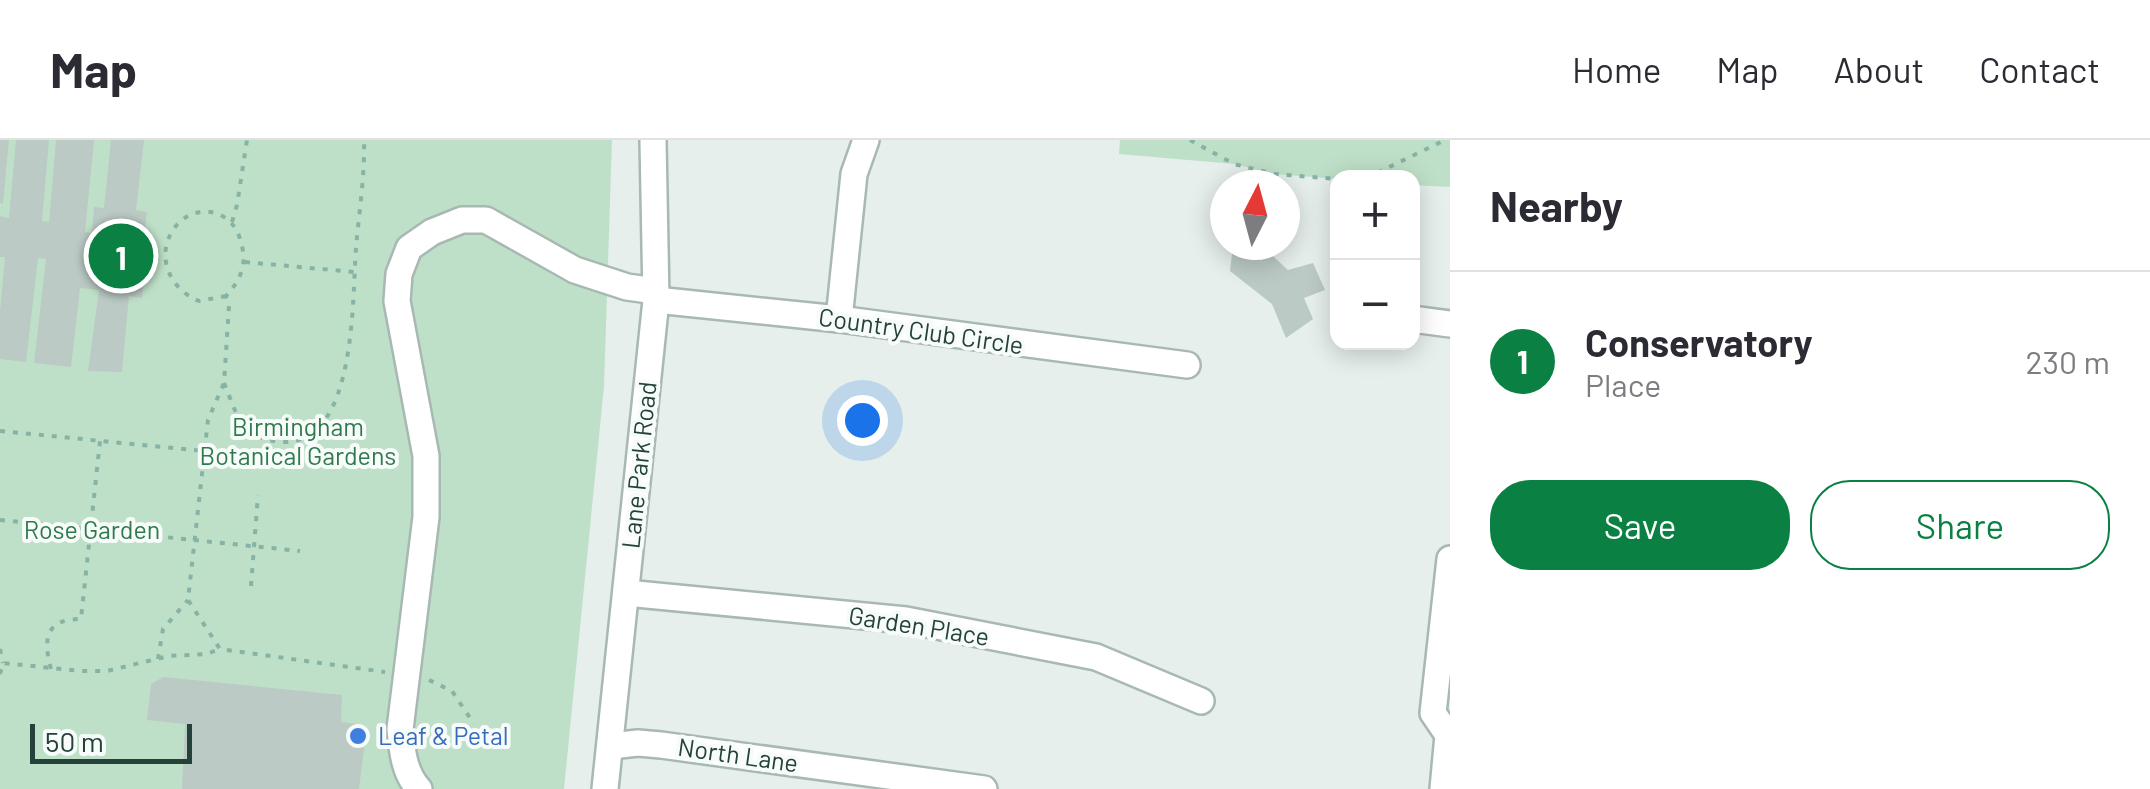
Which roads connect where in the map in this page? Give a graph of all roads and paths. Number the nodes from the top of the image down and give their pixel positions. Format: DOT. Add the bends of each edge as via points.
graph roads {
  1 [pos="247,140"];
  2 [pos="364,140"];
  3 [pos="653,140"];
  4 [pos="866,140"];
  5 [pos="1190,140"];
  6 [pos="1444,140"];
  7 [pos="1383,170"];
  8 [pos="1330,178"];
  9 [pos="232,222"];
  10 [pos="244,262"];
  11 [pos="354,272"];
  12 [pos="656,295"];
  13 [pos="226,296"];
  14 [pos="839,319"];
  15 [pos="1420,320"];
  16 [pos="1450,324"];
  17 [pos="1186,365"];
  18 [pos="224,383"];
  19 [pos="0,431"];
  20 [pos="100,441"];
  21 [pos="204,451"];
  22 [pos="258,496"];
  23 [pos="0,520"];
  24 [pos="91,529"];
  25 [pos="195,540"];
  26 [pos="254,546"];
  27 [pos="300,551"];
  28 [pos="1450,560"];
  29 [pos="250,586"];
  30 [pos="626,593"];
  31 [pos="188,600"];
  32 [pos="0,649"];
  33 [pos="220,649"];
  34 [pos="158,659"];
  35 [pos="4,663"];
  36 [pos="51,668"];
  37 [pos="0,674"];
  38 [pos="407,674"];
  39 [pos="1201,701"];
  40 [pos="474,724"];
  41 [pos="1449,735"];
  42 [pos="611,746"];
  43 [pos="419,789"];
  44 [pos="606,789"];
  45 [pos="984,789"];
  46 [pos="1443,789"];
  1 -- 9 [label="path"];
  2 -- 11 [label="path"];
  3 -- 12 [label="street, Lane Park Road"];
  4 -- 14 [label="street" via="854,174"];
  5 -- 8 [label="path" via="1234,164"];
  6 -- 7 [label="path"];
  9 -- 10 [label="path"];
  9 -- 13 [label="path" via="198,212 176,226 166,259 173,283 190,298"];
  10 -- 11 [label="path"];
  10 -- 13 [label="path"];
  11 -- 18 [label="path" via="348,360 326,420 309,437 278,442 248,432"];
  12 -- 14 [label="street, Country Club Circle"];
  12 -- 30 [label="street, Lane Park Road"];
  12 -- 38 [label="street, Country Club Circle" via="576,270 486,220 462,220 409,248 397,302 426,456 426,517"];
  13 -- 18 [label="path"];
  14 -- 17 [label="street, Country Club Circle"];
  15 -- 16 [label="street"];
  18 -- 21 [label="path"];
  19 -- 20 [label="path"];
  20 -- 21 [label="path"];
  20 -- 24 [label="path"];
  21 -- 25 [label="path"];
  22 -- 26 [label="path"];
  23 -- 24 [label="path"];
  24 -- 25 [label="path"];
  24 -- 36 [label="path" via="81,618 56,624 47,635"];
  25 -- 26 [label="path"];
  25 -- 31 [label="path"];
  26 -- 27 [label="path"];
  26 -- 29 [label="path"];
  28 -- 41 [label="street" via="1433,713"];
  30 -- 39 [label="street, Garden Place" via="925,623 1096,657"];
  30 -- 42 [label="street, Lane Park Road"];
  31 -- 33 [label="path"];
  31 -- 34 [label="path" via="163,629"];
  32 -- 35 [label="path"];
  33 -- 34 [label="path"];
  33 -- 38 [label="path"];
  34 -- 36 [label="path" via="107,671"];
  35 -- 36 [label="path"];
  35 -- 37 [label="path"];
  38 -- 40 [label="path" via="452,691"];
  38 -- 43 [label="street, Country Club Circle" via="400,729"];
  41 -- 46 [label="street"];
  42 -- 44 [label="street, Lane Park Road"];
  42 -- 45 [label="street, North Lane" via="661,745"];
}
